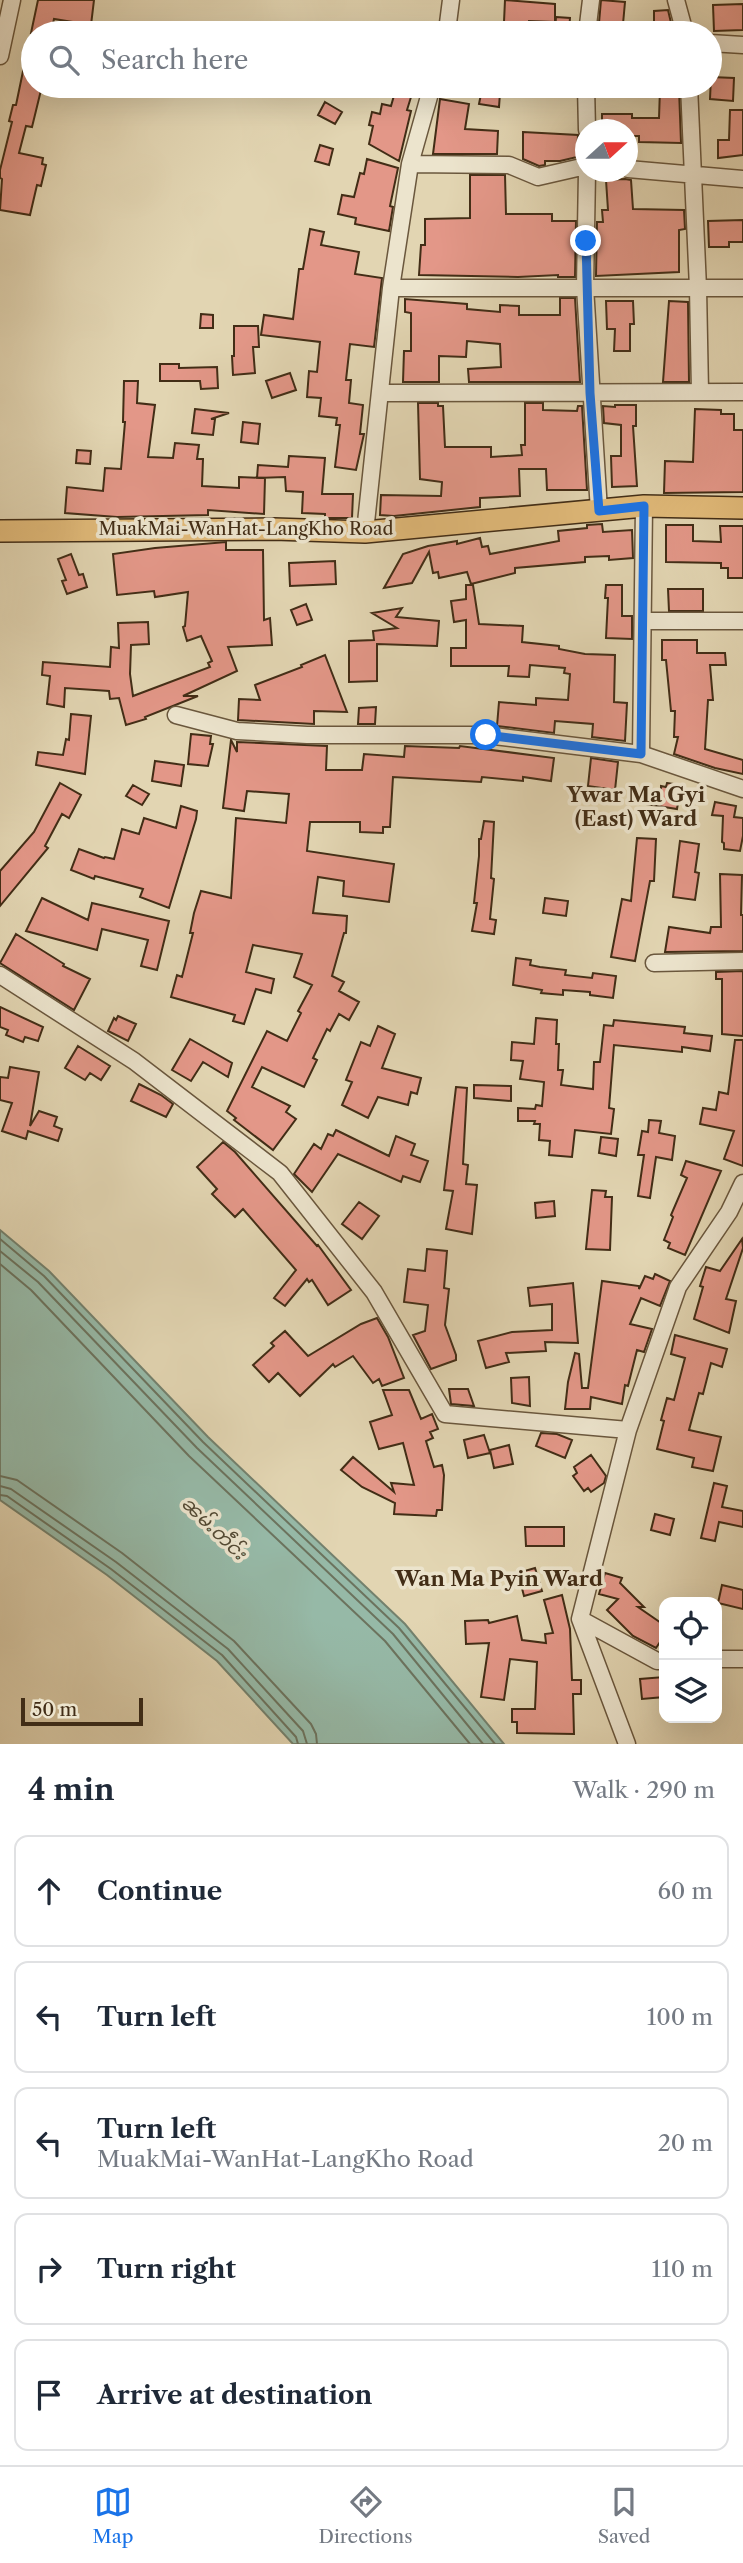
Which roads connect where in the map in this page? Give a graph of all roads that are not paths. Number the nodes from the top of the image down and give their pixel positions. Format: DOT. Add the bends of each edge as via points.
graph roads {
  1 [pos="12,0"];
  2 [pos="451,0"];
  3 [pos="591,0"];
  4 [pos="676,0"];
  5 [pos="448,21"];
  6 [pos="588,21"];
  7 [pos="682,21"];
  8 [pos="722,44"];
  9 [pos="743,45"];
  10 [pos="0,57"];
  11 [pos="429,98"];
  12 [pos="586,98"];
  13 [pos="690,98"];
  14 [pos="587,119"];
  15 [pos="410,164"];
  16 [pos="638,170"];
  17 [pos="575,171"];
  18 [pos="693,175"];
  19 [pos="743,179"];
  20 [pos="586,182"];
  21 [pos="586,287"];
  22 [pos="391,288"];
  23 [pos="698,288"];
  24 [pos="743,288"];
  25 [pos="700,392"];
  26 [pos="743,392"];
  27 [pos="381,393"];
  28 [pos="590,393"];
  29 [pos="644,506"];
  30 [pos="743,508"];
  31 [pos="599,511"];
  32 [pos="0,531"];
  33 [pos="365,532"];
  34 [pos="644,621"];
  35 [pos="743,621"];
  36 [pos="176,715"];
  37 [pos="641,754"];
  38 [pos="743,789"];
  39 [pos="743,961"];
  40 [pos="654,963"];
  41 [pos="0,975"];
  42 [pos="743,1183"];
  43 [pos="628,1430"];
  44 [pos="580,1619"];
  45 [pos="722,1659"];
  46 [pos="743,1659"];
  47 [pos="659,1661"];
  48 [pos="627,1744"];
  1 -- 10 [label="street"];
  2 -- 5 [label="street"];
  3 -- 6 [label="street"];
  4 -- 7 [label="street"];
  8 -- 9 [label="street"];
  11 -- 15 [label="street"];
  12 -- 14 [label="street"];
  13 -- 18 [label="street"];
  15 -- 17 [label="street" via="509,165 538,177"];
  15 -- 22 [label="street"];
  16 -- 18 [label="street"];
  18 -- 19 [label="street"];
  18 -- 23 [label="street"];
  20 -- 21 [label="street"];
  21 -- 22 [label="street"];
  21 -- 23 [label="street"];
  21 -- 28 [label="street"];
  22 -- 27 [label="street"];
  23 -- 24 [label="street"];
  23 -- 25 [label="street"];
  25 -- 26 [label="street"];
  25 -- 28 [label="street"];
  27 -- 28 [label="street"];
  27 -- 33 [label="street"];
  28 -- 31 [label="street"];
  29 -- 30 [label="main road, MuakMai-WanHat-LangKho Road"];
  29 -- 31 [label="main road, MuakMai-WanHat-LangKho Road"];
  29 -- 34 [label="street"];
  31 -- 33 [label="main road, MuakMai-WanHat-LangKho Road"];
  32 -- 33 [label="main road, MuakMai-WanHat-LangKho Road"];
  34 -- 35 [label="street"];
  34 -- 37 [label="street"];
  36 -- 37 [label="street" via="237,731 486,735"];
  37 -- 38 [label="street"];
  39 -- 40 [label="street"];
  41 -- 43 [label="street" via="134,1061 280,1173 374,1292 445,1415"];
  42 -- 43 [label="street" via="678,1287"];
  43 -- 44 [label="street"];
  44 -- 47 [label="street"];
  44 -- 48 [label="street"];
  45 -- 46 [label="street"];
}
